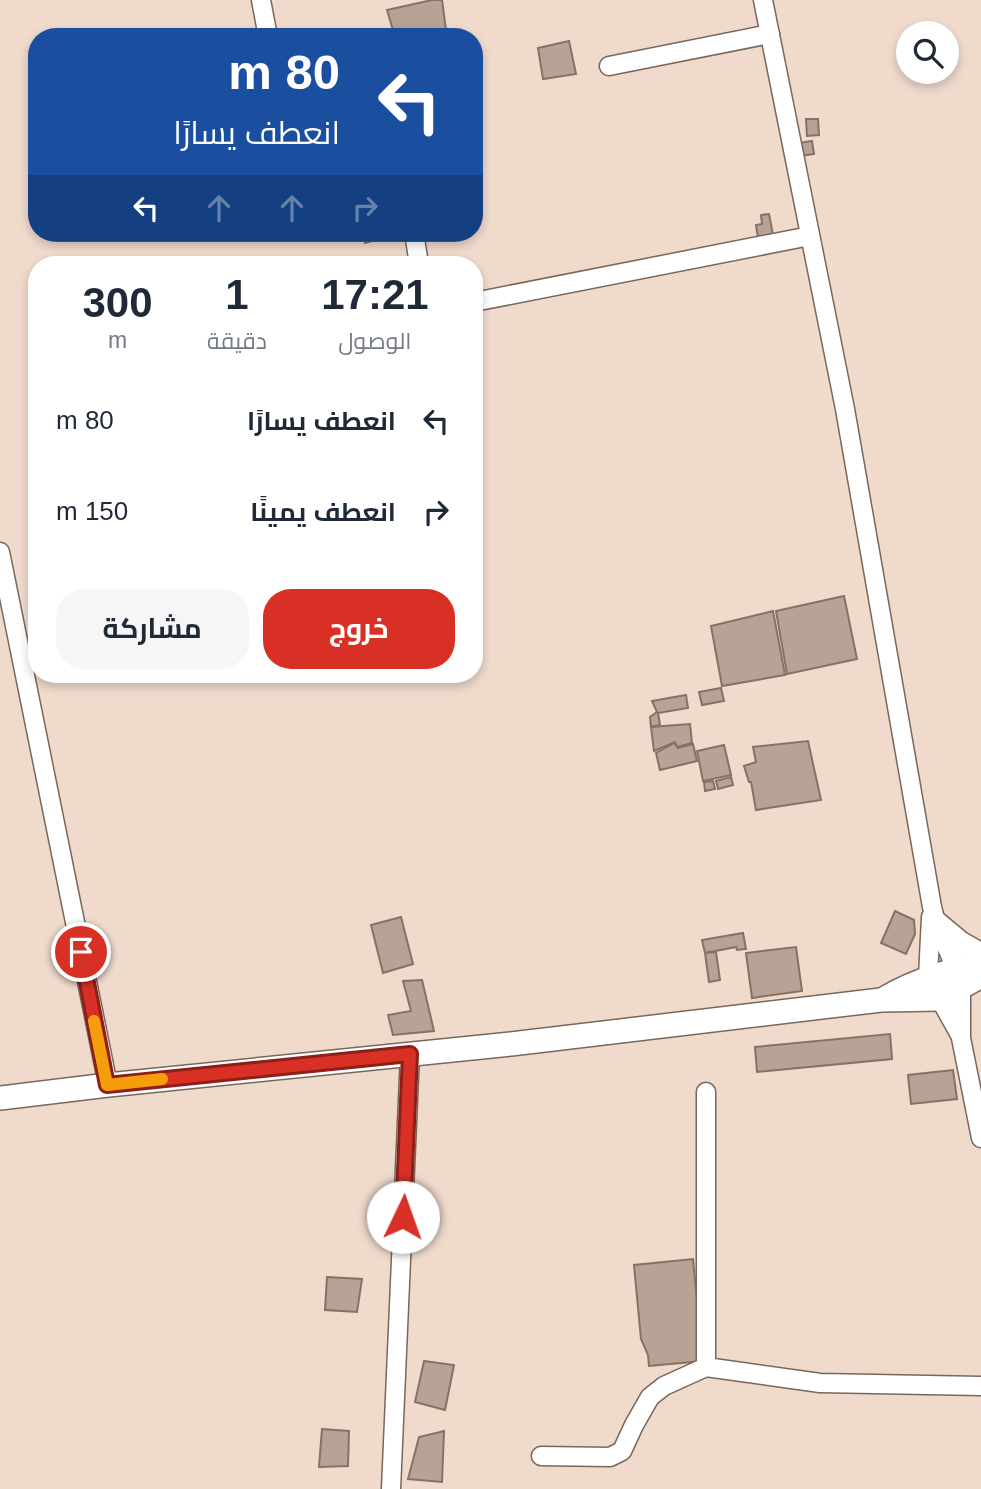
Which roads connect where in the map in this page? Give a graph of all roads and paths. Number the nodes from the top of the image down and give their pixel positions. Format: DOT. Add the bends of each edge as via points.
graph roads {
  1 [pos="261,0"];
  2 [pos="763,0"];
  3 [pos="266,28"];
  4 [pos="770,34"];
  5 [pos="609,66"];
  6 [pos="810,236"];
  7 [pos="483,300"];
  8 [pos="0,552"];
  9 [pos="934,915"];
  10 [pos="981,955"];
  11 [pos="981,963"];
  12 [pos="981,976"];
  13 [pos="928,977"];
  14 [pos="952,985"];
  15 [pos="881,1000"];
  16 [pos="410,1054"];
  17 [pos="107,1085"];
  18 [pos="706,1092"];
  19 [pos="0,1098"];
  20 [pos="981,1138"];
  21 [pos="706,1367"];
  22 [pos="981,1386"];
  23 [pos="541,1456"];
  24 [pos="391,1489"];
  1 -- 3 [label="street"];
  2 -- 4 [label="street"];
  4 -- 5 [label="street"];
  4 -- 6 [label="street"];
  6 -- 7 [label="street"];
  6 -- 9 [label="street"];
  8 -- 17 [label="street"];
  9 -- 10 [label="street" via="960,943"];
  9 -- 13 [label="street"];
  9 -- 14 [label="street"];
  11 -- 14 [label="street"];
  12 -- 14 [label="street"];
  13 -- 14 [label="street"];
  13 -- 15 [label="street"];
  14 -- 15 [label="street"];
  14 -- 20 [label="street"];
  15 -- 16 [label="street"];
  16 -- 17 [label="street"];
  16 -- 24 [label="street"];
  17 -- 19 [label="street"];
  18 -- 21 [label="street"];
  21 -- 22 [label="street" via="820,1383"];
  21 -- 23 [label="street" via="650,1397 617,1454"];
}
